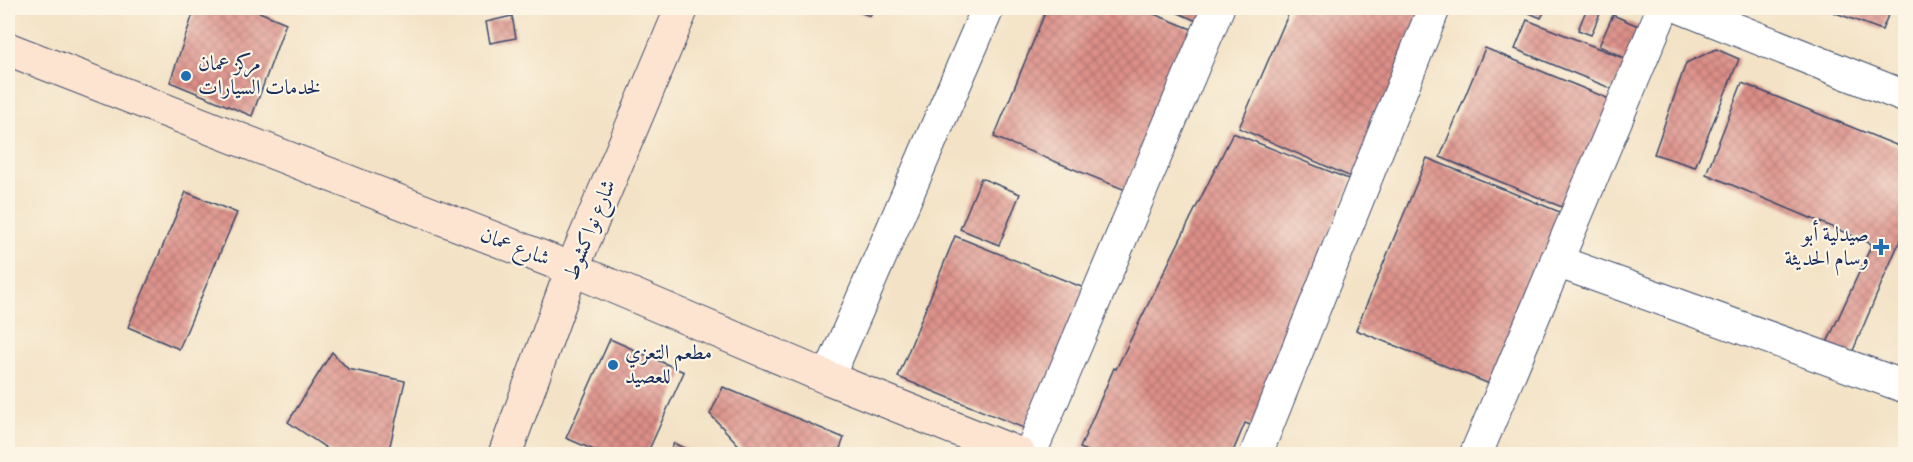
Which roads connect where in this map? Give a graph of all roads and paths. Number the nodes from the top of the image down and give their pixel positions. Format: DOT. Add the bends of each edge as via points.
graph roads {
  1 [pos="682,8"];
  2 [pos="988,8"];
  3 [pos="1218,8"];
  4 [pos="1434,8"];
  5 [pos="1663,8"];
  6 [pos="1682,8"];
  7 [pos="8,49"];
  8 [pos="1905,98"];
  9 [pos="1556,261"];
  10 [pos="572,269"];
  11 [pos="828,378"];
  12 [pos="1905,387"];
  13 [pos="505,454"];
  14 [pos="1019,454"];
  15 [pos="1030,454"];
  16 [pos="1256,454"];
  17 [pos="1476,454"];
  1 -- 10 [label="street, شارع نواكشوط"];
  2 -- 11 [label="street"];
  3 -- 15 [label="street"];
  4 -- 16 [label="street"];
  5 -- 9 [label="street"];
  6 -- 8 [label="street"];
  7 -- 10 [label="street, شارع عمان"];
  9 -- 12 [label="street"];
  9 -- 17 [label="street"];
  10 -- 11 [label="street, شارع عمان"];
  10 -- 13 [label="street, شارع نواكشوط"];
  11 -- 14 [label="street, شارع عمان"];
}
